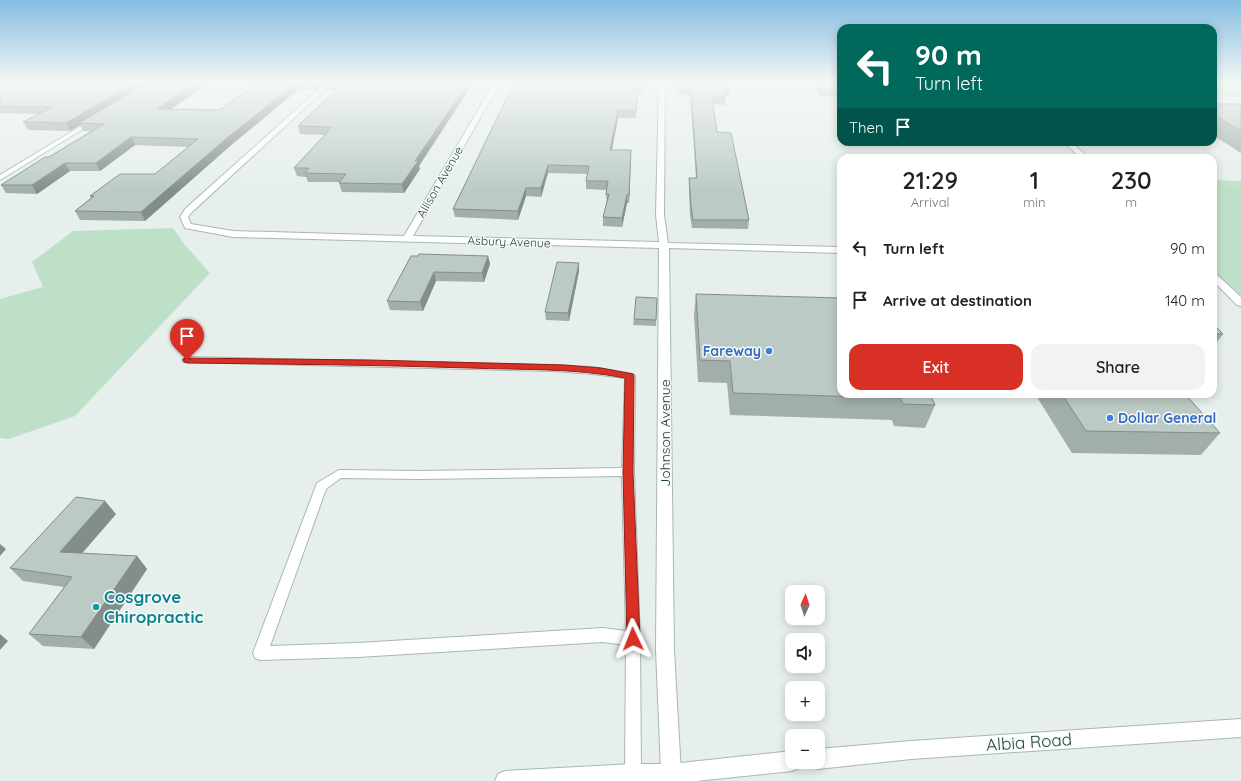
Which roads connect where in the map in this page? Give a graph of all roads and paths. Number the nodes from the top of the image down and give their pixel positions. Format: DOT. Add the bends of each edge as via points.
graph roads {
  1 [pos="96,119"];
  2 [pos="290,119"];
  3 [pos="475,119"];
  4 [pos="661,119"];
  5 [pos="1072,146"];
  6 [pos="1080,154"];
  7 [pos="0,178"];
  8 [pos="407,239"];
  9 [pos="664,246"];
  10 [pos="837,250"];
  11 [pos="1217,280"];
  12 [pos="1241,303"];
  13 [pos="187,360"];
  14 [pos="628,472"];
  15 [pos="633,639"];
  16 [pos="1241,728"];
  17 [pos="825,757"];
  18 [pos="785,762"];
  19 [pos="633,774"];
  20 [pos="668,777"];
  21 [pos="505,781"];
  1 -- 7 [label="street"];
  2 -- 8 [label="street, Asbury Avenue" via="188,211 184,217 188,226 233,234"];
  3 -- 8 [label="street, Allison Avenue"];
  4 -- 9 [label="street, Johnson Avenue" via="660,215"];
  5 -- 6 [label="street"];
  8 -- 9 [label="street, Asbury Avenue"];
  9 -- 10 [label="street, Asbury Avenue"];
  9 -- 20 [label="street, Johnson Avenue" via="665,650"];
  11 -- 12 [label="street"];
  13 -- 14 [label="lane" via="564,368 601,370 630,376"];
  14 -- 15 [label="lane"];
  14 -- 15 [label="lane" via="339,474 321,486 260,653 603,636"];
  15 -- 19 [label="lane"];
  16 -- 17 [label="street, Albia Road"];
  18 -- 20 [label="street"];
  19 -- 20 [label="street"];
  19 -- 21 [label="street"];
}
